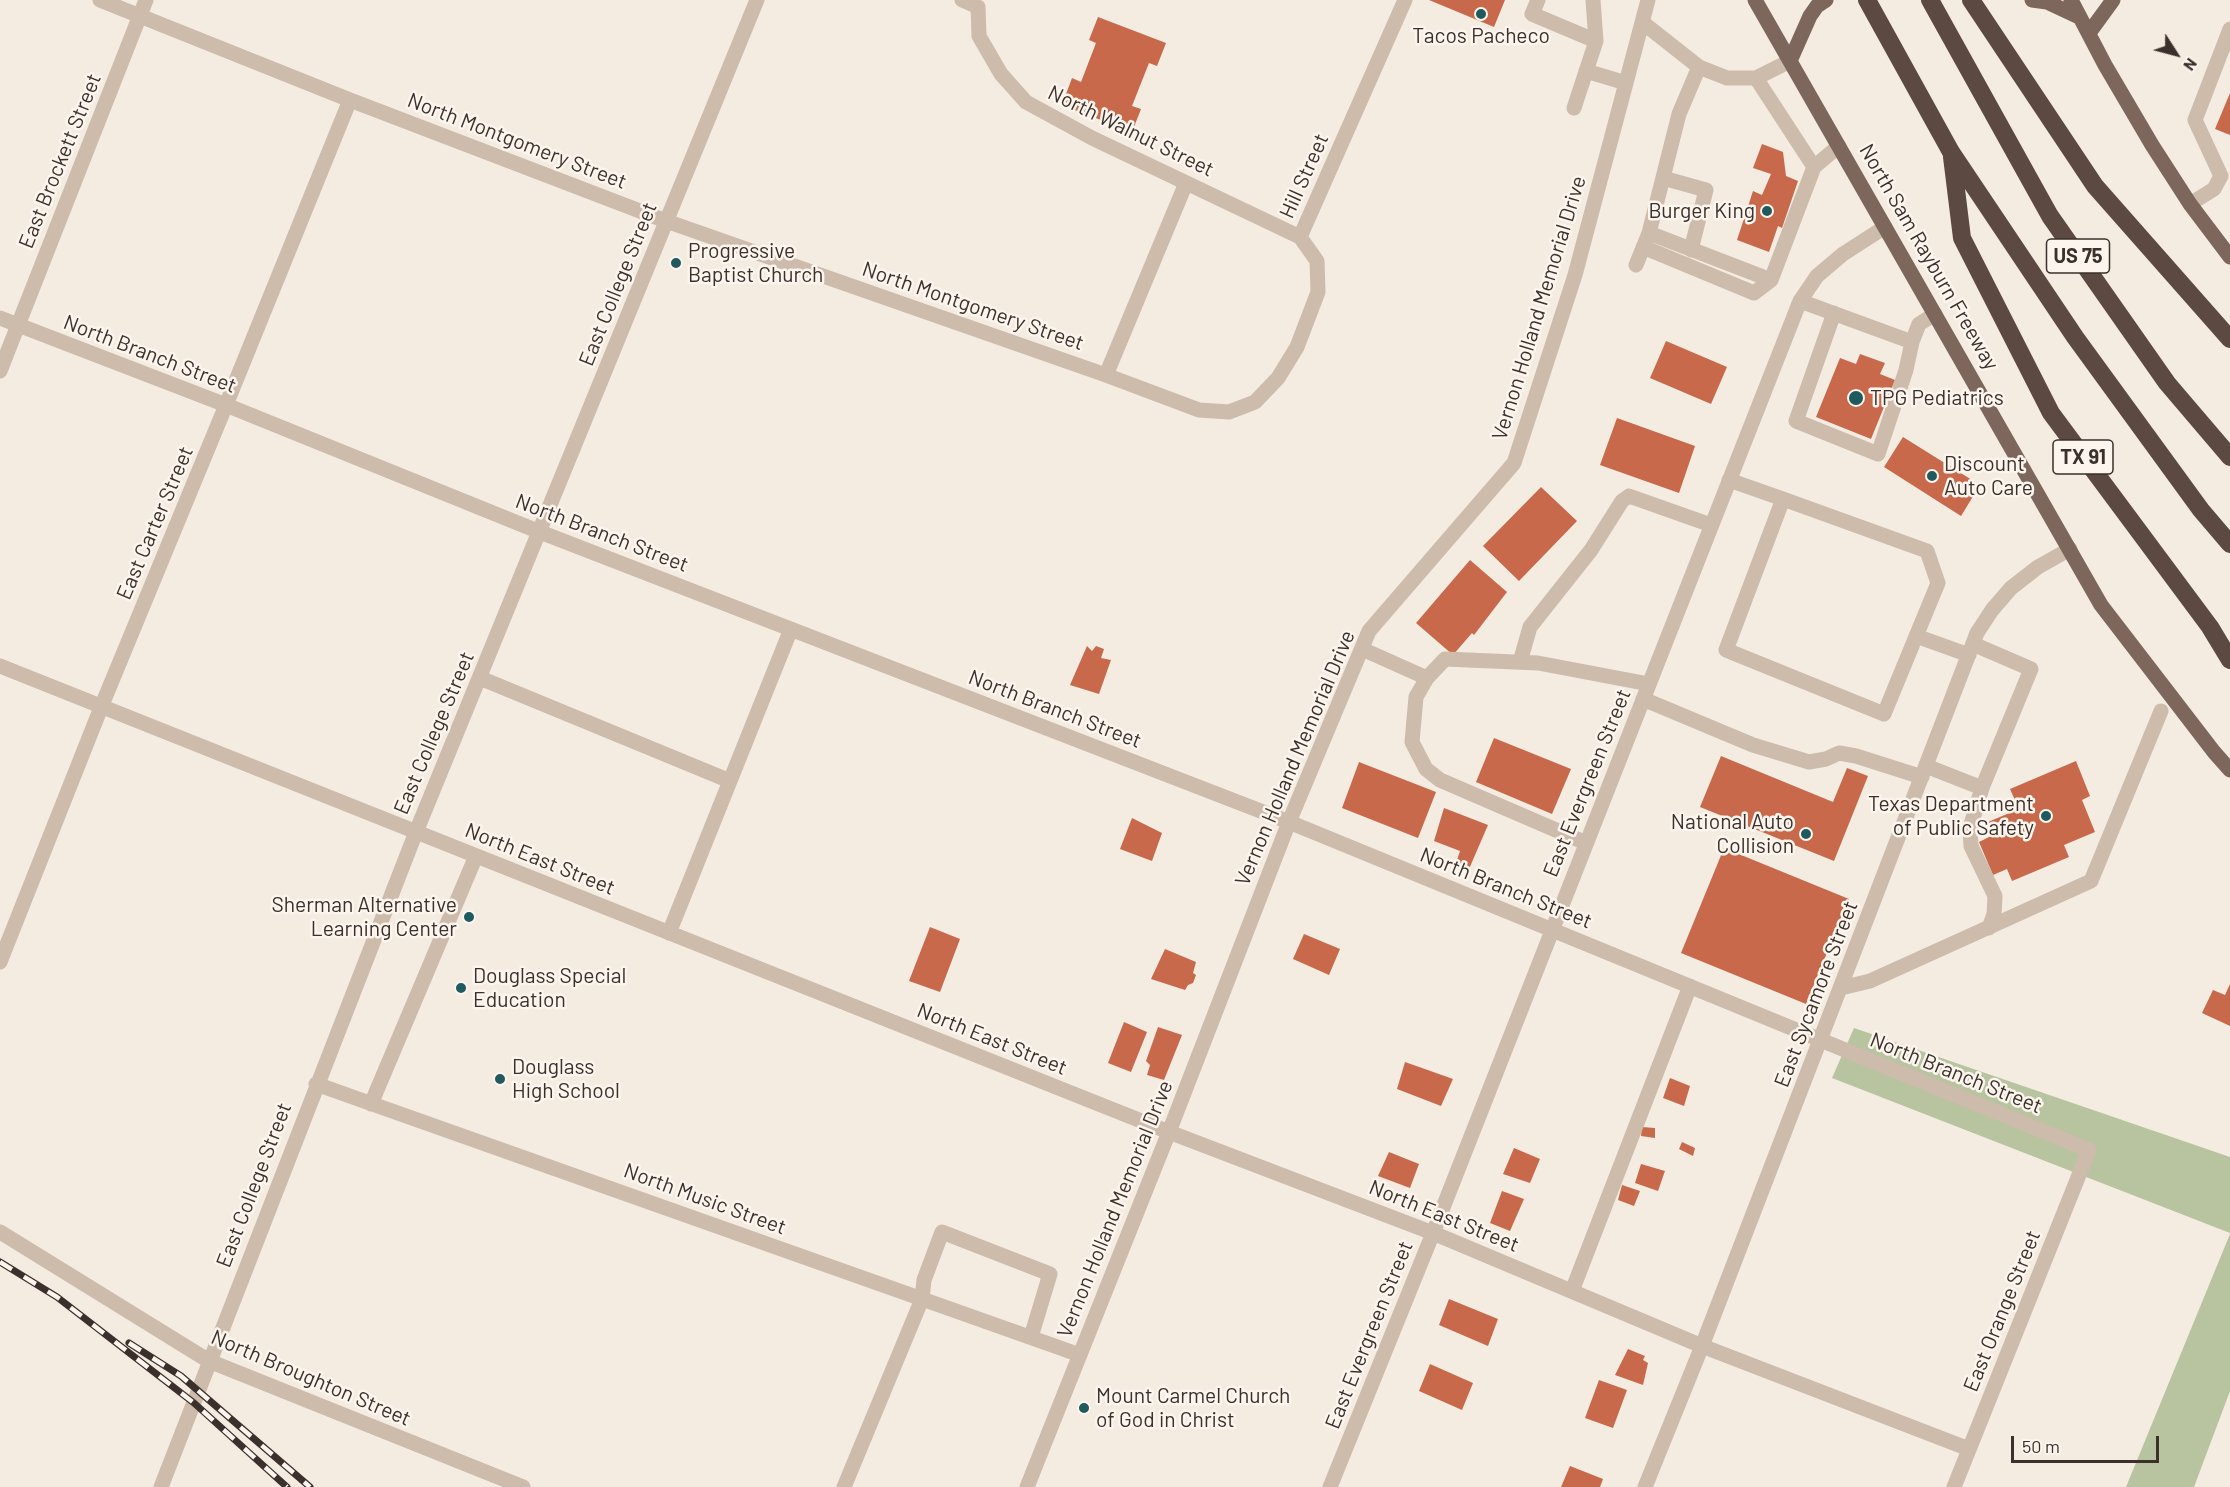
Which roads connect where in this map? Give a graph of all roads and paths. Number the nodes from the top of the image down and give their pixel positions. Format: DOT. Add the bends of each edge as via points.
graph roads {
  1 [pos="100,0"];
  2 [pos="146,0"];
  3 [pos="758,0"];
  4 [pos="962,0"];
  5 [pos="1406,0"];
  6 [pos="1538,0"];
  7 [pos="1593,0"];
  8 [pos="1648,0"];
  9 [pos="1755,0"];
  10 [pos="1826,0"];
  11 [pos="1867,0"];
  12 [pos="1930,0"];
  13 [pos="1971,0"];
  14 [pos="2032,0"];
  15 [pos="2071,0"];
  16 [pos="2113,0"];
  17 [pos="980,4"];
  18 [pos="140,15"];
  19 [pos="2079,17"];
  20 [pos="1642,22"];
  21 [pos="2230,29"];
  22 [pos="2090,33"];
  23 [pos="1596,41"];
  24 [pos="1790,61"];
  25 [pos="1699,68"];
  26 [pos="1586,71"];
  27 [pos="1756,78"];
  28 [pos="1626,83"];
  29 [pos="350,100"];
  30 [pos="1574,108"];
  31 [pos="1839,146"];
  32 [pos="1951,152"];
  33 [pos="1814,168"];
  34 [pos="1663,178"];
  35 [pos="1186,183"];
  36 [pos="2190,204"];
  37 [pos="666,220"];
  38 [pos="1885,227"];
  39 [pos="1300,237"];
  40 [pos="1646,240"];
  41 [pos="1691,250"];
  42 [pos="2230,257"];
  43 [pos="1636,264"];
  44 [pos="1771,280"];
  45 [pos="1800,301"];
  46 [pos="1834,313"];
  47 [pos="1935,314"];
  48 [pos="0,318"];
  49 [pos="17,325"];
  50 [pos="2230,339"];
  51 [pos="1912,342"];
  52 [pos="0,371"];
  53 [pos="1106,375"];
  54 [pos="226,405"];
  55 [pos="1229,412"];
  56 [pos="2230,457"];
  57 [pos="1729,480"];
  58 [pos="1783,499"];
  59 [pos="1711,525"];
  60 [pos="540,532"];
  61 [pos="2230,544"];
  62 [pos="2070,549"];
  63 [pos="791,629"];
  64 [pos="1916,636"];
  65 [pos="1362,649"];
  66 [pos="1971,649"];
  67 [pos="2230,660"];
  68 [pos="1520,662"];
  69 [pos="0,666"];
  70 [pos="480,678"];
  71 [pos="1427,678"];
  72 [pos="1648,684"];
  73 [pos="1642,699"];
  74 [pos="102,705"];
  75 [pos="2161,711"];
  76 [pos="2230,770"];
  77 [pos="1924,771"];
  78 [pos="730,781"];
  79 [pos="1982,788"];
  80 [pos="1289,822"];
  81 [pos="416,832"];
  82 [pos="1586,843"];
  83 [pos="476,856"];
  84 [pos="1989,928"];
  85 [pos="1552,930"];
  86 [pos="669,933"];
  87 [pos="0,962"];
  88 [pos="1690,986"];
  89 [pos="1841,988"];
  90 [pos="1821,1040"];
  91 [pos="316,1084"];
  92 [pos="371,1104"];
  93 [pos="1169,1132"];
  94 [pos="2089,1150"];
  95 [pos="0,1232"];
  96 [pos="1433,1233"];
  97 [pos="1572,1291"];
  98 [pos="922,1299"];
  99 [pos="1031,1337"];
  100 [pos="1702,1346"];
  101 [pos="1080,1355"];
  102 [pos="209,1361"];
  103 [pos="1969,1449"];
  104 [pos="161,1487"];
  105 [pos="523,1487"];
  106 [pos="844,1487"];
  107 [pos="1027,1487"];
  108 [pos="1330,1487"];
  109 [pos="1645,1487"];
  110 [pos="1954,1487"];
  1 -- 18 [label="street, North Montgomery Street"];
  2 -- 18 [label="street, East Brockett Street"];
  3 -- 37 [label="street, East College Street"];
  4 -- 17 [label="street, North Walnut Street"];
  5 -- 39 [label="street, Hill Street"];
  6 -- 23 [label="street" via="1532,14"];
  7 -- 23 [label="street"];
  8 -- 20 [label="street, Vernon Holland Memorial Drive"];
  9 -- 24 [label="main road, North Sam Rayburn Freeway"];
  10 -- 24 [label="main road" via="1810,16"];
  11 -- 32 [label="highway, US 75"];
  12 -- 56 [label="highway, US 75" via="2050,216 2167,382"];
  13 -- 50 [label="highway" via="2095,186"];
  14 -- 19 [label="main road" via="2047,2"];
  15 -- 19 [label="main road"];
  16 -- 22 [label="main road"];
  17 -- 35 [label="street, North Walnut Street" via="979,36 1001,74 1026,102"];
  18 -- 29 [label="street, North Montgomery Street"];
  18 -- 49 [label="street, East Brockett Street"];
  19 -- 22 [label="main road"];
  20 -- 25 [label="street"];
  20 -- 28 [label="street, Vernon Holland Memorial Drive"];
  21 -- 36 [label="street" via="2194,120 2221,176 2214,189"];
  22 -- 36 [label="main road" via="2105,65"];
  23 -- 26 [label="street"];
  24 -- 27 [label="street"];
  24 -- 31 [label="main road, North Sam Rayburn Freeway"];
  25 -- 27 [label="street" via="1727,78"];
  25 -- 34 [label="street" via="1679,114"];
  26 -- 28 [label="street"];
  26 -- 30 [label="street"];
  27 -- 33 [label="street"];
  28 -- 65 [label="street, Vernon Holland Memorial Drive" via="1575,275 1514,463 1369,632"];
  29 -- 37 [label="street, North Montgomery Street"];
  29 -- 54 [label="street, East Carter Street"];
  31 -- 33 [label="street"];
  31 -- 38 [label="main road, North Sam Rayburn Freeway"];
  32 -- 61 [label="highway, US 75" via="2075,337"];
  32 -- 67 [label="highway, TX 91" via="1962,238 2051,413 2210,627"];
  33 -- 44 [label="street"];
  34 -- 40 [label="street"];
  34 -- 41 [label="street" via="1706,190"];
  35 -- 39 [label="street, North Walnut Street"];
  35 -- 53 [label="street"];
  36 -- 42 [label="main road"];
  37 -- 53 [label="street, North Montgomery Street"];
  37 -- 60 [label="street, East College Street"];
  38 -- 45 [label="street, East Evergreen Street" via="1817,276"];
  38 -- 47 [label="main road, North Sam Rayburn Freeway"];
  39 -- 55 [label="street, Hill Street" via="1317,261 1318,292 1297,347 1278,378 1255,402"];
  40 -- 41 [label="street"];
  40 -- 43 [label="street"];
  40 -- 44 [label="street" via="1754,292"];
  41 -- 44 [label="street"];
  45 -- 46 [label="street"];
  45 -- 57 [label="street, East Evergreen Street"];
  46 -- 51 [label="street"];
  46 -- 51 [label="street" via="1796,421 1878,454"];
  47 -- 51 [label="street" via="1919,324"];
  47 -- 62 [label="main road, North Sam Rayburn Freeway"];
  48 -- 49 [label="street, North Branch Street"];
  49 -- 52 [label="street, East Brockett Street"];
  49 -- 54 [label="street, North Branch Street"];
  53 -- 55 [label="street, North Montgomery Street" via="1198,410"];
  54 -- 60 [label="street, North Branch Street"];
  54 -- 74 [label="street, East Carter Street"];
  57 -- 58 [label="street"];
  57 -- 59 [label="street, East Evergreen Street"];
  58 -- 64 [label="street" via="1927,551 1938,583"];
  58 -- 64 [label="street" via="1726,650 1884,714"];
  59 -- 68 [label="street" via="1629,496 1622,501 1575,573 1530,627"];
  59 -- 72 [label="street, East Evergreen Street"];
  60 -- 63 [label="street, North Branch Street"];
  60 -- 70 [label="street, East College Street"];
  62 -- 66 [label="street, East Sycamore Street" via="2011,588 1992,610"];
  62 -- 76 [label="main road, North Sam Rayburn Freeway" via="2101,605"];
  63 -- 78 [label="street"];
  63 -- 80 [label="street, North Branch Street"];
  64 -- 66 [label="street"];
  65 -- 71 [label="street"];
  65 -- 80 [label="street, Vernon Holland Memorial Drive"];
  66 -- 77 [label="street, East Sycamore Street"];
  66 -- 79 [label="street" via="2031,669"];
  68 -- 71 [label="street" via="1445,659"];
  68 -- 72 [label="street"];
  69 -- 74 [label="street, North East Street"];
  70 -- 78 [label="street"];
  70 -- 81 [label="street, East College Street"];
  71 -- 82 [label="street" via="1416,697 1412,742 1426,769 1440,780"];
  72 -- 73 [label="street, East Evergreen Street"];
  73 -- 77 [label="street" via="1753,745 1809,762 1839,753"];
  73 -- 82 [label="street, East Evergreen Street"];
  74 -- 81 [label="street, North East Street"];
  74 -- 87 [label="street, East Carter Street"];
  75 -- 84 [label="street" via="2091,881"];
  77 -- 79 [label="street"];
  77 -- 89 [label="street, East Sycamore Street"];
  78 -- 86 [label="street"];
  79 -- 84 [label="street" via="1970,828 1971,846 1995,896"];
  80 -- 85 [label="street, North Branch Street"];
  80 -- 93 [label="street, Vernon Holland Memorial Drive"];
  81 -- 83 [label="street, North East Street"];
  81 -- 91 [label="street, East College Street"];
  82 -- 85 [label="street, East Evergreen Street"];
  83 -- 86 [label="street, North East Street"];
  83 -- 92 [label="street"];
  84 -- 89 [label="street" via="1870,981"];
  85 -- 88 [label="street, North Branch Street"];
  85 -- 96 [label="street, East Evergreen Street"];
  86 -- 93 [label="street, North East Street"];
  88 -- 90 [label="street, North Branch Street"];
  88 -- 97 [label="street"];
  89 -- 90 [label="street, East Sycamore Street"];
  90 -- 94 [label="street, North Branch Street"];
  90 -- 100 [label="street, East Sycamore Street"];
  91 -- 92 [label="street, North Music Street"];
  91 -- 102 [label="street, East College Street"];
  92 -- 98 [label="street, North Music Street"];
  93 -- 96 [label="street, North East Street"];
  93 -- 101 [label="street, Vernon Holland Memorial Drive"];
  94 -- 103 [label="street, East Orange Street"];
  95 -- 102 [label="street, North Broughton Street"];
  96 -- 97 [label="street, North East Street"];
  96 -- 108 [label="street, East Evergreen Street"];
  97 -- 100 [label="street, North East Street"];
  98 -- 99 [label="street, North Music Street"];
  98 -- 99 [label="street" via="924,1280 942,1232 1050,1274"];
  98 -- 106 [label="street"];
  99 -- 101 [label="street, North Music Street"];
  100 -- 103 [label="street, North East Street"];
  100 -- 109 [label="street, East Sycamore Street"];
  101 -- 107 [label="street, Vernon Holland Memorial Drive"];
  102 -- 104 [label="street, East College Street"];
  102 -- 105 [label="street, North Broughton Street"];
  103 -- 110 [label="street, East Orange Street"];
}
